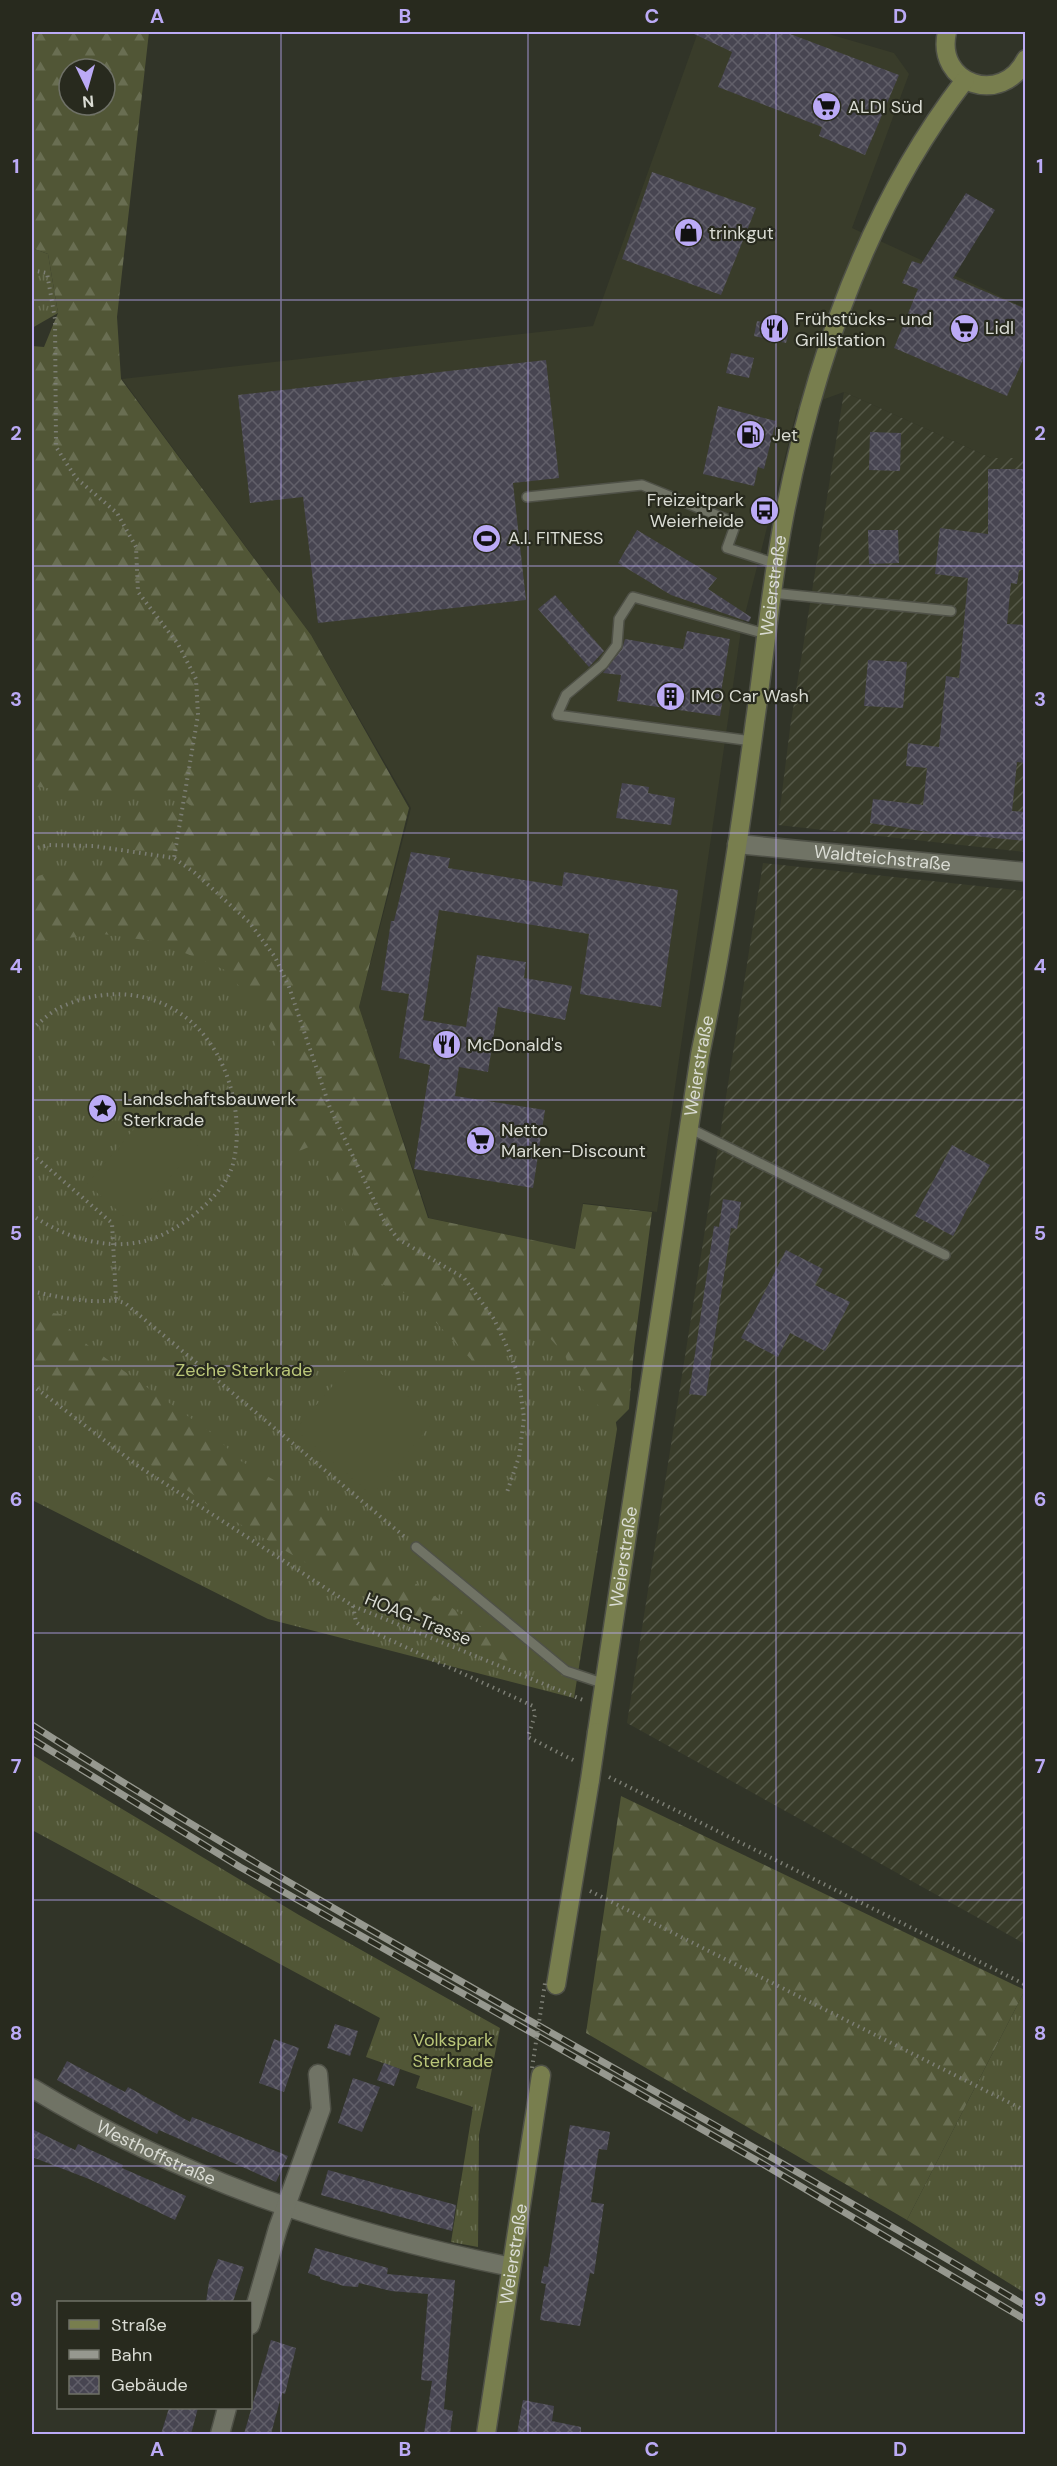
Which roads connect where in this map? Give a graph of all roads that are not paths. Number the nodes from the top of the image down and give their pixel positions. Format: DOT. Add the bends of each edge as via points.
graph roads {
  1 [pos="947,32"];
  2 [pos="1026,59"];
  3 [pos="965,80"];
  4 [pos="527,497"];
  5 [pos="777,564"];
  6 [pos="772,592"];
  7 [pos="951,611"];
  8 [pos="766,634"];
  9 [pos="752,741"];
  10 [pos="738,844"];
  11 [pos="1026,872"];
  12 [pos="689,1128"];
  13 [pos="945,1255"];
  14 [pos="416,1547"];
  15 [pos="605,1684"];
  16 [pos="551,1984"];
  17 [pos="537,2072"];
  18 [pos="318,2074"];
  19 [pos="32,2088"];
  20 [pos="285,2208"];
  21 [pos="511,2267"];
  22 [pos="252,2318"];
  23 [pos="227,2409"];
  24 [pos="220,2434"];
  25 [pos="486,2434"];
  1 -- 3 [label="main road" via="948,60"];
  2 -- 3 [label="main road" via="1015,75 1000,84"];
  3 -- 5 [label="main road, Weierstraße" via="902,172 850,286 809,412"];
  4 -- 5 [label="lane" via="642,485 736,523 727,548"];
  5 -- 6 [label="main road, Weierstraße"];
  6 -- 7 [label="lane"];
  6 -- 8 [label="main road, Weierstraße"];
  8 -- 9 [label="main road, Weierstraße"];
  8 -- 9 [label="lane" via="633,597 619,619 617,645 603,664 566,695 557,715"];
  9 -- 10 [label="main road, Weierstraße"];
  10 -- 11 [label="street, Waldteichstraße"];
  10 -- 12 [label="main road, Weierstraße"];
  12 -- 13 [label="lane, Weierstraße"];
  12 -- 15 [label="main road, Weierstraße"];
  14 -- 15 [label="lane" via="566,1671"];
  15 -- 16 [label="main road, Weierstraße, bridge" via="597,1732 596,1777"];
  17 -- 21 [label="main road, Weierstraße"];
  18 -- 20 [label="street" via="321,2109"];
  19 -- 20 [label="street, Westhoffstraße" via="177,2165"];
  20 -- 21 [label="street, Westhoffstraße" via="426,2249"];
  20 -- 22 [label="street"];
  21 -- 25 [label="main road, Weierstraße"];
  23 -- 24 [label="street"];
}
